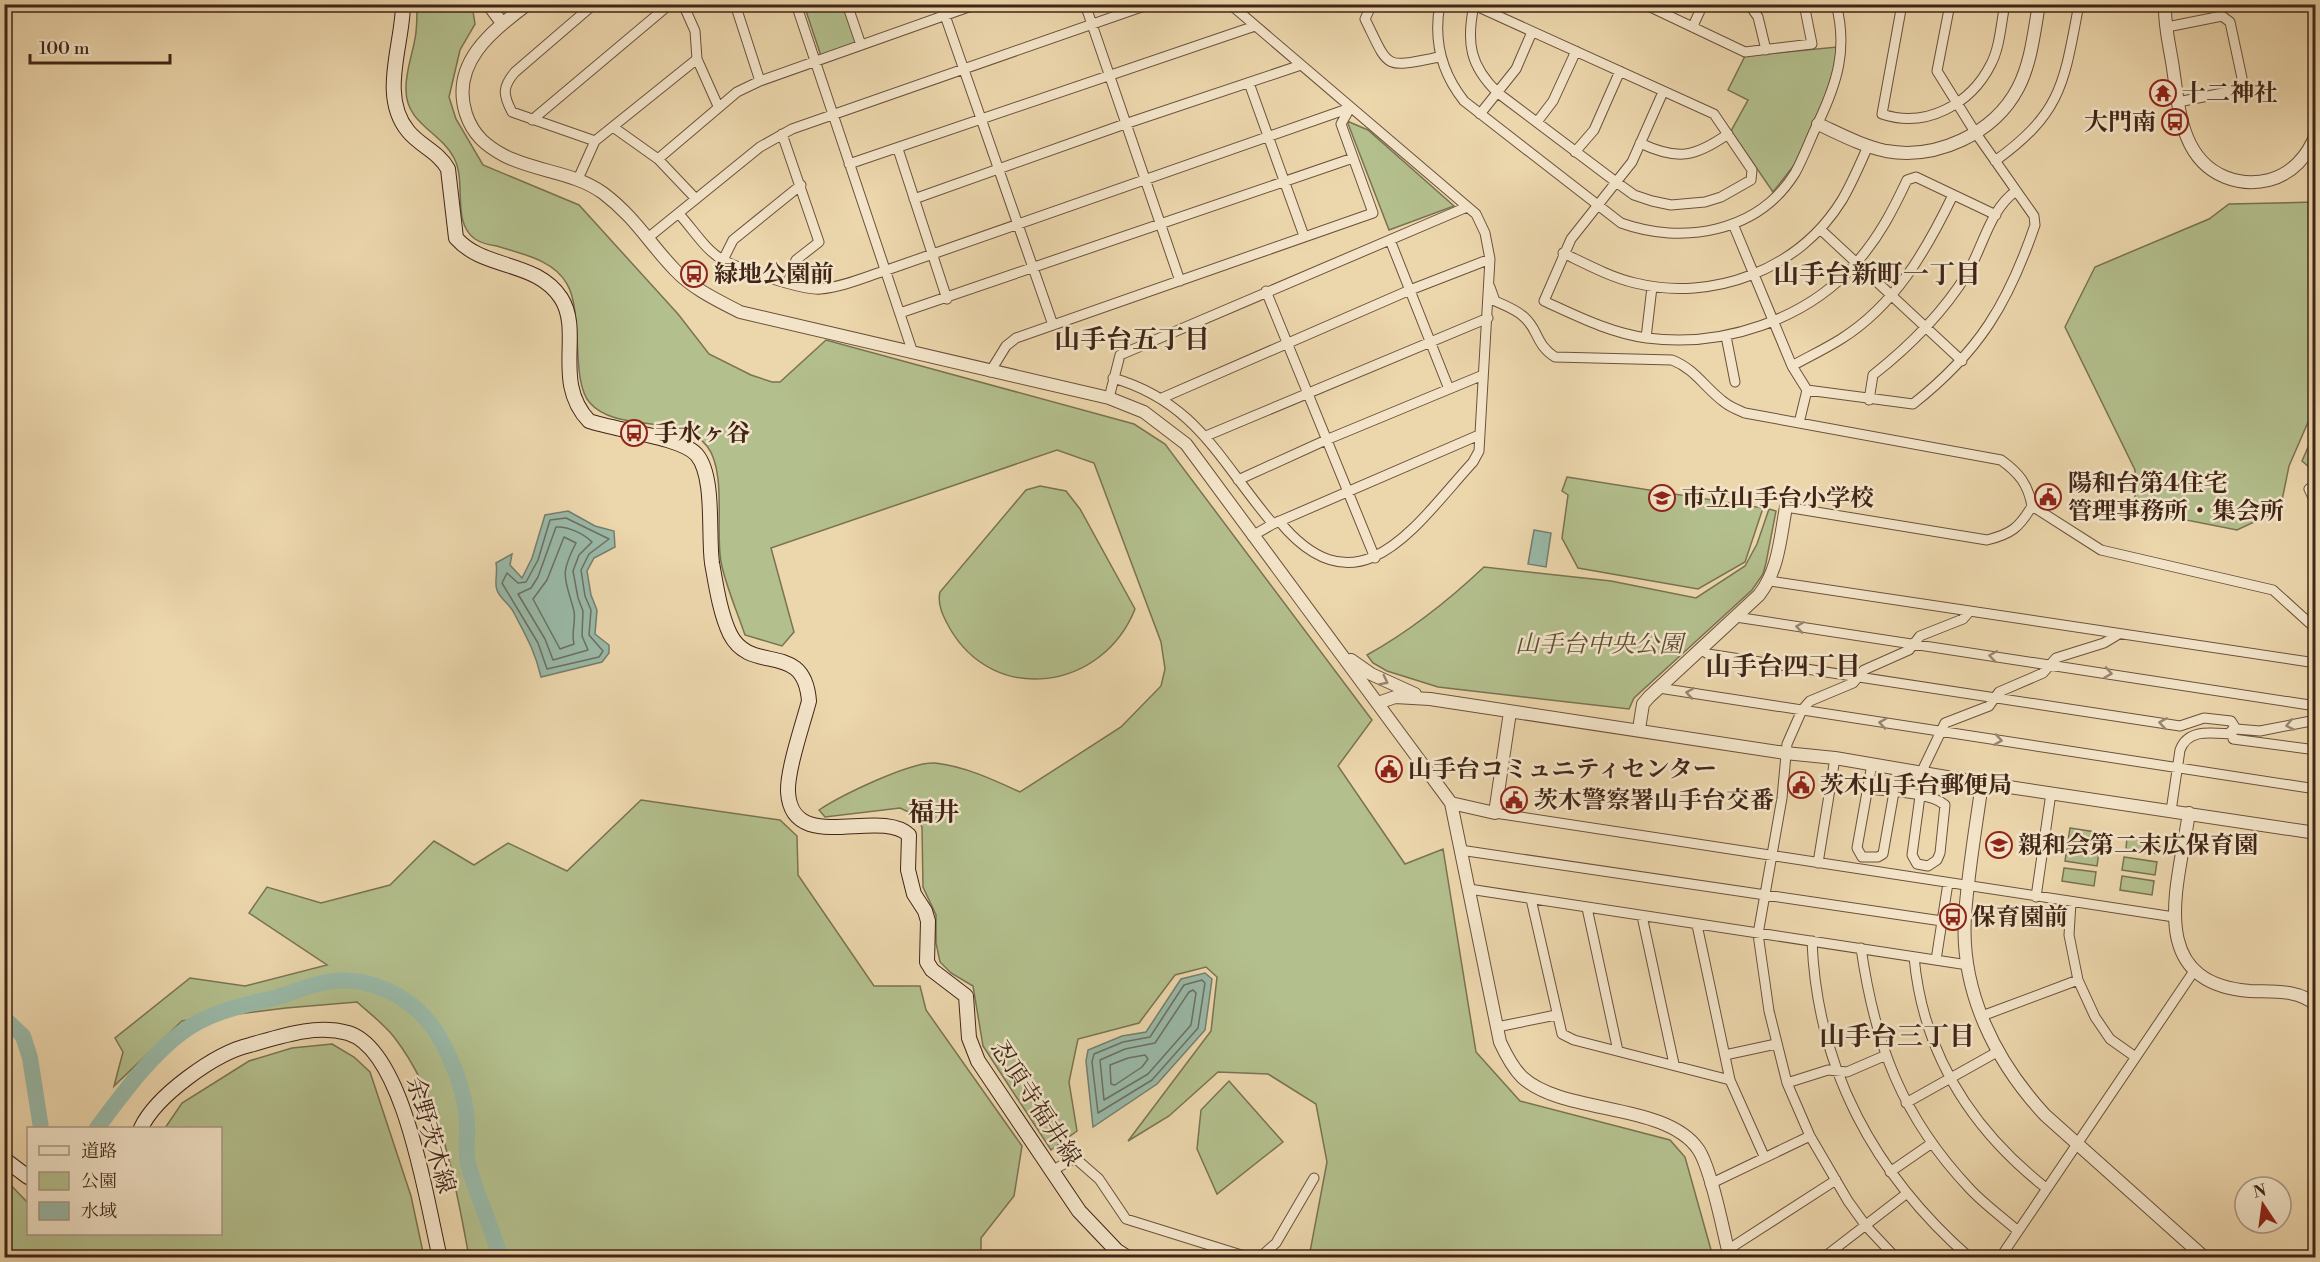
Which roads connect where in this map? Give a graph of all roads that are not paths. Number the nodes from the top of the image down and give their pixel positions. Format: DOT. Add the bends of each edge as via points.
graph roads {
  1 [pos="403,4"];
  2 [pos="489,4"];
  3 [pos="528,4"];
  4 [pos="594,4"];
  5 [pos="670,4"];
  6 [pos="683,4"];
  7 [pos="735,4"];
  8 [pos="796,4"];
  9 [pos="847,4"];
  10 [pos="941,4"];
  11 [pos="976,4"];
  12 [pos="1085,4"];
  13 [pos="1150,4"];
  14 [pos="1230,4"];
  15 [pos="1372,4"];
  16 [pos="1440,4"];
  17 [pos="1703,4"];
  18 [pos="1749,4"];
  19 [pos="1804,4"];
  20 [pos="1836,4"];
  21 [pos="1902,4"];
  22 [pos="1950,4"];
  23 [pos="2005,4"];
  24 [pos="2039,4"];
  25 [pos="2079,4"];
  26 [pos="2165,4"];
  27 [pos="1473,5"];
  28 [pos="1650,6"];
  29 [pos="945,16"];
  30 [pos="502,23"];
  31 [pos="1092,25"];
  32 [pos="1255,26"];
  33 [pos="1693,26"];
  34 [pos="2167,27"];
  35 [pos="1532,32"];
  36 [pos="861,45"];
  37 [pos="1766,50"];
  38 [pos="1576,51"];
  39 [pos="1439,57"];
  40 [pos="697,59"];
  41 [pos="815,61"];
  42 [pos="1301,65"];
  43 [pos="962,69"];
  44 [pos="1620,71"];
  45 [pos="1108,75"];
  46 [pos="760,81"];
  47 [pos="1249,83"];
  48 [pos="1664,92"];
  49 [pos="1498,93"];
  50 [pos="2178,102"];
  51 [pos="1957,104"];
  52 [pos="718,106"];
  53 [pos="1350,108"];
  54 [pos="832,114"];
  55 [pos="1480,114"];
  56 [pos="532,120"];
  57 [pos="981,120"];
  58 [pos="1537,122"];
  59 [pos="1125,124"];
  60 [pos="1818,124"];
  61 [pos="613,127"];
  62 [pos="1975,132"];
  63 [pos="782,134"];
  64 [pos="1728,134"];
  65 [pos="2316,134"];
  66 [pos="1269,135"];
  67 [pos="595,141"];
  68 [pos="1640,143"];
  69 [pos="1868,146"];
  70 [pos="898,149"];
  71 [pos="1575,152"];
  72 [pos="1353,158"];
  73 [pos="658,159"];
  74 [pos="1995,161"];
  75 [pos="849,164"];
  76 [pos="999,168"];
  77 [pos="578,178"];
  78 [pos="1144,181"];
  79 [pos="1285,182"];
  80 [pos="1616,182"];
  81 [pos="801,184"];
  82 [pos="2016,191"];
  83 [pos="1953,195"];
  84 [pos="696,199"];
  85 [pos="914,199"];
  86 [pos="1467,207"];
  87 [pos="1598,207"];
  88 [pos="679,214"];
  89 [pos="1996,214"];
  90 [pos="1019,224"];
  91 [pos="1733,224"];
  92 [pos="1160,225"];
  93 [pos="1820,229"];
  94 [pos="649,237"];
  95 [pos="1304,237"];
  96 [pos="1389,240"];
  97 [pos="1563,253"];
  98 [pos="932,254"];
  99 [pos="1490,259"];
  100 [pos="723,260"];
  101 [pos="1856,263"];
  102 [pos="1034,269"];
  103 [pos="886,270"];
  104 [pos="1754,275"];
  105 [pos="1180,281"];
  106 [pos="788,283"];
  107 [pos="1490,287"];
  108 [pos="1652,287"];
  109 [pos="1410,290"];
  110 [pos="1266,291"];
  111 [pos="1892,296"];
  112 [pos="947,298"];
  113 [pos="900,313"];
  114 [pos="1488,318"];
  115 [pos="1773,322"];
  116 [pos="1053,325"];
  117 [pos="1927,327"];
  118 [pos="1726,336"];
  119 [pos="1646,338"];
  120 [pos="1431,342"];
  121 [pos="1287,344"];
  122 [pos="913,353"];
  123 [pos="1962,361"];
  124 [pos="1792,366"];
  125 [pos="990,372"];
  126 [pos="1483,375"];
  127 [pos="1113,378"];
  128 [pos="1735,382"];
  129 [pos="1449,389"];
  130 [pos="1807,390"];
  131 [pos="1306,393"];
  132 [pos="1108,398"];
  133 [pos="1162,398"];
  134 [pos="1869,400"];
  135 [pos="1799,423"];
  136 [pos="1479,435"];
  137 [pos="1206,436"];
  138 [pos="1326,440"];
  139 [pos="1238,480"];
  140 [pos="2316,484"];
  141 [pos="1348,491"];
  142 [pos="2316,504"];
  143 [pos="2032,506"];
  144 [pos="1786,507"];
  145 [pos="1276,523"];
  146 [pos="1252,536"];
  147 [pos="1375,558"];
  148 [pos="1770,581"];
  149 [pos="1970,611"];
  150 [pos="1736,617"];
  151 [pos="2316,629"];
  152 [pos="2119,634"];
  153 [pos="1913,644"];
  154 [pos="1700,649"];
  155 [pos="1342,653"];
  156 [pos="2316,663"];
  157 [pos="2050,664"];
  158 [pos="1857,677"];
  159 [pos="1659,688"];
  160 [pos="1995,698"];
  161 [pos="1430,699"];
  162 [pos="1378,702"];
  163 [pos="2316,705"];
  164 [pos="1802,710"];
  165 [pos="1510,712"];
  166 [pos="2316,720"];
  167 [pos="1639,729"];
  168 [pos="1941,731"];
  169 [pos="2233,731"];
  170 [pos="2316,750"];
  171 [pos="1785,753"];
  172 [pos="1835,758"];
  173 [pos="1872,764"];
  174 [pos="2178,768"];
  175 [pos="1922,771"];
  176 [pos="1982,783"];
  177 [pos="1867,789"];
  178 [pos="2316,789"];
  179 [pos="1894,792"];
  180 [pos="2051,793"];
  181 [pos="1920,796"];
  182 [pos="1450,803"];
  183 [pos="2171,811"];
  184 [pos="1495,813"];
  185 [pos="2189,813"];
  186 [pos="2316,833"];
  187 [pos="1460,850"];
  188 [pos="1772,856"];
  189 [pos="1818,863"];
  190 [pos="1948,883"];
  191 [pos="1969,886"];
  192 [pos="1469,889"];
  193 [pos="1767,895"];
  194 [pos="2036,897"];
  195 [pos="1531,899"];
  196 [pos="2071,902"];
  197 [pos="1587,908"];
  198 [pos="1642,916"];
  199 [pos="2174,917"];
  200 [pos="1942,921"];
  201 [pos="1697,925"];
  202 [pos="1758,934"];
  203 [pos="1812,941"];
  204 [pos="1861,948"];
  205 [pos="1914,957"];
  206 [pos="1936,960"];
  207 [pos="1968,965"];
  208 [pos="2194,971"];
  209 [pos="2078,980"];
  210 [pos="2316,1005"];
  211 [pos="1556,1015"];
  212 [pos="1982,1016"];
  213 [pos="1497,1027"];
  214 [pos="1776,1044"];
  215 [pos="1618,1051"];
  216 [pos="1997,1052"];
  217 [pos="1725,1055"];
  218 [pos="1884,1056"];
  219 [pos="2134,1056"];
  220 [pos="1674,1064"];
  221 [pos="1836,1071"];
  222 [pos="1951,1078"];
  223 [pos="1730,1080"];
  224 [pos="1787,1083"];
  225 [pos="1906,1103"];
  226 [pos="141,1127"];
  227 [pos="1810,1136"];
  228 [pos="1932,1143"];
  229 [pos="2076,1144"];
  230 [pos="1764,1156"];
  231 [pos="4,1158"];
  232 [pos="1053,1170"];
  233 [pos="1890,1172"];
  234 [pos="27,1176"];
  235 [pos="1314,1178"];
  236 [pos="1836,1180"];
  237 [pos="1710,1184"];
  238 [pos="2046,1188"];
  239 [pos="1906,1194"];
  240 [pos="1866,1226"];
  241 [pos="2018,1231"];
  242 [pos="1731,1253"];
  243 [pos="440,1257"];
  244 [pos="1128,1257"];
  245 [pos="1251,1257"];
  246 [pos="1259,1257"];
  247 [pos="1823,1257"];
  248 [pos="1896,1257"];
  249 [pos="1970,1257"];
  250 [pos="2000,1257"];
  251 [pos="2205,1257"];
  1 -- 232 [label="main road, 忍頂寺福井線" via="393,79 400,120 448,169 456,238 478,256 533,274 563,300 573,398 589,421 679,443 698,457 706,476 712,563 730,633 737,645 748,652 794,666 804,676 808,688 809,701 788,791 792,808 803,820 820,828 886,824 901,828 909,836 908,870 914,894 928,921 927,962 966,996 972,1050"];
  2 -- 30 [label="street"];
  3 -- 30 [label="street"];
  4 -- 56 [label="street" via="505,84 504,97 512,112"];
  5 -- 56 [label="street"];
  6 -- 40 [label="street" via="694,31"];
  7 -- 46 [label="street"];
  8 -- 41 [label="street"];
  9 -- 36 [label="street"];
  10 -- 29 [label="street"];
  11 -- 29 [label="street"];
  12 -- 31 [label="street"];
  13 -- 31 [label="street"];
  14 -- 32 [label="street"];
  15 -- 39 [label="street" via="1365,19 1384,58 1398,65"];
  16 -- 39 [label="street"];
  17 -- 33 [label="street"];
  18 -- 37 [label="street" via="1761,24"];
  19 -- 37 [label="street" via="1812,44"];
  20 -- 60 [label="street" via="1842,59 1834,90"];
  21 -- 51 [label="street" via="1882,114 1917,118"];
  22 -- 51 [label="street" via="1937,71"];
  23 -- 51 [label="street" via="1992,62"];
  24 -- 62 [label="street" via="2018,89 2000,112"];
  25 -- 74 [label="street" via="2068,61 2055,99 2031,133"];
  26 -- 34 [label="street"];
  27 -- 35 [label="street"];
  27 -- 49 [label="street" via="1471,52 1483,78"];
  28 -- 33 [label="street"];
  29 -- 36 [label="street"];
  29 -- 43 [label="street"];
  30 -- 77 [label="street" via="470,58 463,77 462,100 471,129 486,146 508,158"];
  31 -- 43 [label="street"];
  31 -- 45 [label="street"];
  32 -- 42 [label="street"];
  32 -- 45 [label="street"];
  33 -- 37 [label="street" via="1744,52"];
  34 -- 50 [label="street"];
  34 -- 50 [label="street" via="2222,16 2230,22 2242,78 2238,90"];
  35 -- 38 [label="street"];
  35 -- 49 [label="street" via="1516,69"];
  36 -- 41 [label="street"];
  38 -- 44 [label="street"];
  38 -- 58 [label="street" via="1553,101"];
  39 -- 55 [label="street" via="1455,90"];
  40 -- 52 [label="street"];
  40 -- 61 [label="street"];
  41 -- 46 [label="street"];
  41 -- 54 [label="street"];
  42 -- 47 [label="street"];
  42 -- 53 [label="street"];
  43 -- 54 [label="street"];
  43 -- 57 [label="street"];
  44 -- 48 [label="street"];
  44 -- 71 [label="street" via="1594,130"];
  45 -- 57 [label="street"];
  45 -- 59 [label="street"];
  46 -- 52 [label="street"];
  47 -- 59 [label="street"];
  47 -- 66 [label="street"];
  48 -- 64 [label="street" via="1714,114"];
  48 -- 68 [label="street"];
  49 -- 55 [label="street"];
  49 -- 58 [label="street"];
  50 -- 65 [label="street" via="2194,154 2215,173 2246,183 2288,172 2306,153"];
  51 -- 62 [label="street"];
  52 -- 73 [label="street"];
  53 -- 66 [label="street"];
  53 -- 72 [label="street" via="1341,124"];
  53 -- 86 [label="street"];
  54 -- 63 [label="street"];
  54 -- 75 [label="street"];
  55 -- 87 [label="street"];
  56 -- 67 [label="street"];
  57 -- 70 [label="street"];
  57 -- 76 [label="street"];
  58 -- 71 [label="street"];
  59 -- 76 [label="street"];
  59 -- 78 [label="street"];
  60 -- 69 [label="street"];
  60 -- 91 [label="street" via="1795,173 1782,190"];
  61 -- 67 [label="street"];
  61 -- 73 [label="street"];
  62 -- 69 [label="street" via="1943,148 1925,151 1907,153"];
  62 -- 74 [label="street"];
  63 -- 81 [label="street"];
  63 -- 84 [label="street"];
  64 -- 68 [label="street" via="1698,152 1685,155"];
  64 -- 80 [label="street" via="1752,170 1751,180 1721,197 1671,205 1634,195"];
  66 -- 78 [label="street"];
  66 -- 79 [label="street"];
  67 -- 77 [label="street"];
  68 -- 80 [label="street" via="1632,162"];
  69 -- 93 [label="street" via="1841,201"];
  70 -- 75 [label="street"];
  70 -- 85 [label="street"];
  71 -- 80 [label="street"];
  72 -- 79 [label="street"];
  72 -- 95 [label="street" via="1373,213"];
  73 -- 84 [label="street"];
  74 -- 82 [label="street"];
  75 -- 103 [label="street"];
  76 -- 85 [label="street"];
  76 -- 90 [label="street"];
  77 -- 94 [label="street" via="620,206"];
  78 -- 90 [label="street"];
  78 -- 92 [label="street"];
  79 -- 92 [label="street"];
  79 -- 95 [label="street"];
  80 -- 87 [label="street"];
  81 -- 100 [label="street" via="733,240"];
  81 -- 106 [label="street" via="819,242 796,260"];
  82 -- 89 [label="street" via="2004,200"];
  82 -- 123 [label="street" via="2034,216 2035,225 2009,294"];
  83 -- 89 [label="street"];
  83 -- 101 [label="street" via="1916,177 1907,180 1893,210"];
  83 -- 111 [label="street" via="1931,240"];
  84 -- 88 [label="street"];
  85 -- 98 [label="street"];
  86 -- 96 [label="street"];
  86 -- 99 [label="street" via="1476,214 1485,233"];
  87 -- 91 [label="street" via="1621,223 1646,232 1675,235"];
  87 -- 97 [label="street"];
  88 -- 94 [label="street"];
  88 -- 100 [label="street"];
  89 -- 117 [label="street" via="1967,273"];
  90 -- 98 [label="street"];
  90 -- 102 [label="street"];
  91 -- 104 [label="street"];
  92 -- 102 [label="street"];
  92 -- 105 [label="street"];
  93 -- 101 [label="street"];
  93 -- 104 [label="street"];
  94 -- 122 [label="street" via="685,280 740,312"];
  95 -- 105 [label="street"];
  96 -- 109 [label="street"];
  96 -- 110 [label="street"];
  97 -- 108 [label="street" via="1604,272"];
  97 -- 119 [label="street" via="1544,301 1615,331"];
  98 -- 103 [label="street"];
  98 -- 112 [label="street"];
  99 -- 107 [label="street"];
  99 -- 109 [label="street"];
  100 -- 106 [label="street"];
  101 -- 111 [label="street"];
  101 -- 115 [label="street" via="1833,285"];
  102 -- 112 [label="street"];
  102 -- 116 [label="street"];
  103 -- 106 [label="street" via="818,290"];
  103 -- 113 [label="street"];
  104 -- 108 [label="street" via="1696,289"];
  104 -- 115 [label="street"];
  105 -- 116 [label="street"];
  107 -- 114 [label="street"];
  107 -- 135 [label="street" via="1495,301 1524,316 1538,342 1555,357 1671,360 1684,365 1724,402 1745,413"];
  108 -- 119 [label="street"];
  109 -- 120 [label="street"];
  109 -- 121 [label="street"];
  110 -- 121 [label="street"];
  110 -- 127 [label="street" via="1120,355"];
  111 -- 117 [label="street"];
  111 -- 124 [label="street" via="1842,338"];
  112 -- 113 [label="street"];
  113 -- 122 [label="street"];
  114 -- 120 [label="street"];
  114 -- 126 [label="street"];
  115 -- 118 [label="street"];
  115 -- 124 [label="street"];
  116 -- 125 [label="street" via="1016,338 1006,346"];
  117 -- 123 [label="street"];
  117 -- 134 [label="street" via="1873,375"];
  118 -- 119 [label="street"];
  118 -- 128 [label="street"];
  120 -- 129 [label="street"];
  120 -- 131 [label="street"];
  121 -- 131 [label="street"];
  121 -- 133 [label="street"];
  122 -- 125 [label="street"];
  123 -- 134 [label="street" via="1913,404"];
  124 -- 130 [label="street"];
  125 -- 132 [label="street"];
  126 -- 129 [label="street"];
  126 -- 136 [label="street"];
  127 -- 132 [label="street"];
  127 -- 133 [label="street"];
  129 -- 138 [label="street"];
  130 -- 134 [label="street"];
  130 -- 135 [label="street"];
  131 -- 137 [label="street"];
  131 -- 138 [label="street"];
  132 -- 146 [label="street" via="1144,412 1186,444"];
  133 -- 137 [label="street"];
  135 -- 143 [label="street" via="2001,460 2017,471 2029,489"];
  136 -- 141 [label="street"];
  136 -- 147 [label="street" via="1479,451 1473,462 1396,546"];
  137 -- 139 [label="street"];
  138 -- 139 [label="street"];
  138 -- 141 [label="street"];
  139 -- 145 [label="street"];
  140 -- 142 [label="street" via="2309,489"];
  141 -- 145 [label="street"];
  141 -- 147 [label="street"];
  143 -- 144 [label="street" via="2009,535 1987,540"];
  143 -- 151 [label="street" via="2101,550 2273,590"];
  144 -- 148 [label="street"];
  145 -- 146 [label="street"];
  145 -- 147 [label="street" via="1322,557 1352,563"];
  146 -- 155 [label="street"];
  148 -- 149 [label="street"];
  148 -- 150 [label="street"];
  149 -- 152 [label="street"];
  149 -- 153 [label="street" via="1963,620 1920,636"];
  153 -- 150 [label="street, one-way"];
  150 -- 154 [label="street"];
  152 -- 156 [label="street"];
  152 -- 157 [label="street" via="2104,643 2056,658"];
  157 -- 153 [label="street, one-way"];
  153 -- 158 [label="street" via="1909,650"];
  154 -- 158 [label="street" via="1708,654"];
  154 -- 159 [label="street"];
  155 -- 161 [label="street, one-way" via="1371,674"];
  155 -- 162 [label="street"];
  157 -- 160 [label="street" via="2043,672 1999,692"];
  157 -- 163 [label="street, one-way"];
  158 -- 160 [label="street"];
  158 -- 164 [label="street" via="1853,683 1810,701"];
  164 -- 159 [label="street, one-way"];
  159 -- 167 [label="street" via="1643,704"];
  160 -- 168 [label="street" via="1989,706 1945,723"];
  169 -- 160 [label="street, one-way" via="2231,721 2204,718 2180,726"];
  161 -- 162 [label="street" via="1395,697"];
  161 -- 165 [label="street"];
  162 -- 182 [label="street"];
  168 -- 164 [label="street, one-way"];
  164 -- 171 [label="street"];
  165 -- 167 [label="street"];
  165 -- 184 [label="street"];
  166 -- 169 [label="street, one-way" via="2260,731"];
  167 -- 171 [label="street"];
  168 -- 174 [label="street, one-way"];
  168 -- 175 [label="street"];
  169 -- 170 [label="street" via="2233,738"];
  169 -- 174 [label="street" via="2189,737 2181,747"];
  171 -- 172 [label="street"];
  171 -- 188 [label="street"];
  172 -- 173 [label="street"];
  172 -- 189 [label="street"];
  173 -- 175 [label="street"];
  173 -- 177 [label="street"];
  174 -- 178 [label="street"];
  174 -- 183 [label="street"];
  175 -- 176 [label="street"];
  176 -- 180 [label="street"];
  176 -- 191 [label="street"];
  177 -- 179 [label="street"];
  177 -- 179 [label="street" via="1857,848 1862,857 1882,854"];
  179 -- 181 [label="street"];
  180 -- 183 [label="street"];
  180 -- 194 [label="street"];
  181 -- 181 [label="street" via="1945,805 1940,853 1928,866 1917,864 1912,855"];
  182 -- 184 [label="street"];
  182 -- 187 [label="street"];
  183 -- 185 [label="street"];
  184 -- 188 [label="street"];
  185 -- 186 [label="street"];
  185 -- 199 [label="street"];
  187 -- 192 [label="street"];
  187 -- 193 [label="street"];
  188 -- 189 [label="street"];
  188 -- 193 [label="street"];
  189 -- 190 [label="street"];
  190 -- 191 [label="street"];
  190 -- 200 [label="street"];
  191 -- 194 [label="street"];
  191 -- 207 [label="street" via="1965,915"];
  192 -- 195 [label="street"];
  192 -- 213 [label="street"];
  193 -- 200 [label="street"];
  193 -- 202 [label="street"];
  194 -- 196 [label="street"];
  195 -- 197 [label="street"];
  195 -- 211 [label="street"];
  196 -- 199 [label="street"];
  196 -- 209 [label="street" via="2069,935"];
  197 -- 198 [label="street"];
  197 -- 215 [label="street"];
  198 -- 201 [label="street"];
  198 -- 220 [label="street"];
  199 -- 208 [label="street" via="2176,941"];
  200 -- 206 [label="street"];
  201 -- 202 [label="street"];
  201 -- 217 [label="street"];
  202 -- 203 [label="street"];
  202 -- 214 [label="street"];
  203 -- 204 [label="street"];
  203 -- 221 [label="street" via="1817,999"];
  204 -- 205 [label="street"];
  204 -- 218 [label="street" via="1869,1002"];
  205 -- 206 [label="street"];
  205 -- 222 [label="street" via="1928,1025"];
  206 -- 207 [label="street"];
  207 -- 212 [label="street"];
  208 -- 210 [label="street" via="2226,989 2304,995"];
  208 -- 219 [label="street"];
  209 -- 212 [label="street"];
  209 -- 219 [label="street" via="2110,1039"];
  211 -- 213 [label="street"];
  211 -- 215 [label="street" via="1562,1034"];
  212 -- 216 [label="street"];
  213 -- 237 [label="street" via="1510,1062 1522,1077 1541,1090 1680,1132 1698,1149"];
  214 -- 217 [label="street"];
  214 -- 224 [label="street"];
  215 -- 220 [label="street"];
  216 -- 222 [label="street"];
  216 -- 229 [label="street" via="2021,1089"];
  217 -- 223 [label="street"];
  218 -- 221 [label="street" via="1846,1072"];
  218 -- 225 [label="street"];
  219 -- 229 [label="street"];
  220 -- 223 [label="street"];
  221 -- 224 [label="street"];
  221 -- 233 [label="street" via="1863,1129"];
  222 -- 225 [label="street"];
  222 -- 238 [label="street" via="1983,1130"];
  223 -- 230 [label="street"];
  224 -- 227 [label="street"];
  225 -- 228 [label="street"];
  226 -- 243 [label="main road, 余野茨木線" via="160,1100 243,1046 309,1030 351,1034 370,1045 393,1081 410,1133"];
  227 -- 230 [label="street"];
  227 -- 236 [label="street"];
  228 -- 233 [label="street"];
  228 -- 241 [label="street" via="1971,1191"];
  229 -- 238 [label="street"];
  229 -- 251 [label="street"];
  230 -- 237 [label="street"];
  231 -- 234 [label="main road"];
  232 -- 244 [label="main road, 忍頂寺福井線" via="1079,1211"];
  232 -- 245 [label="street" via="1075,1158 1099,1179 1126,1219"];
  233 -- 239 [label="street"];
  235 -- 246 [label="street" via="1276,1243"];
  236 -- 240 [label="street"];
  236 -- 242 [label="street"];
  237 -- 242 [label="street"];
  238 -- 241 [label="street"];
  239 -- 240 [label="street"];
  239 -- 249 [label="street"];
  240 -- 247 [label="street"];
  240 -- 248 [label="street"];
  241 -- 250 [label="street"];
}
